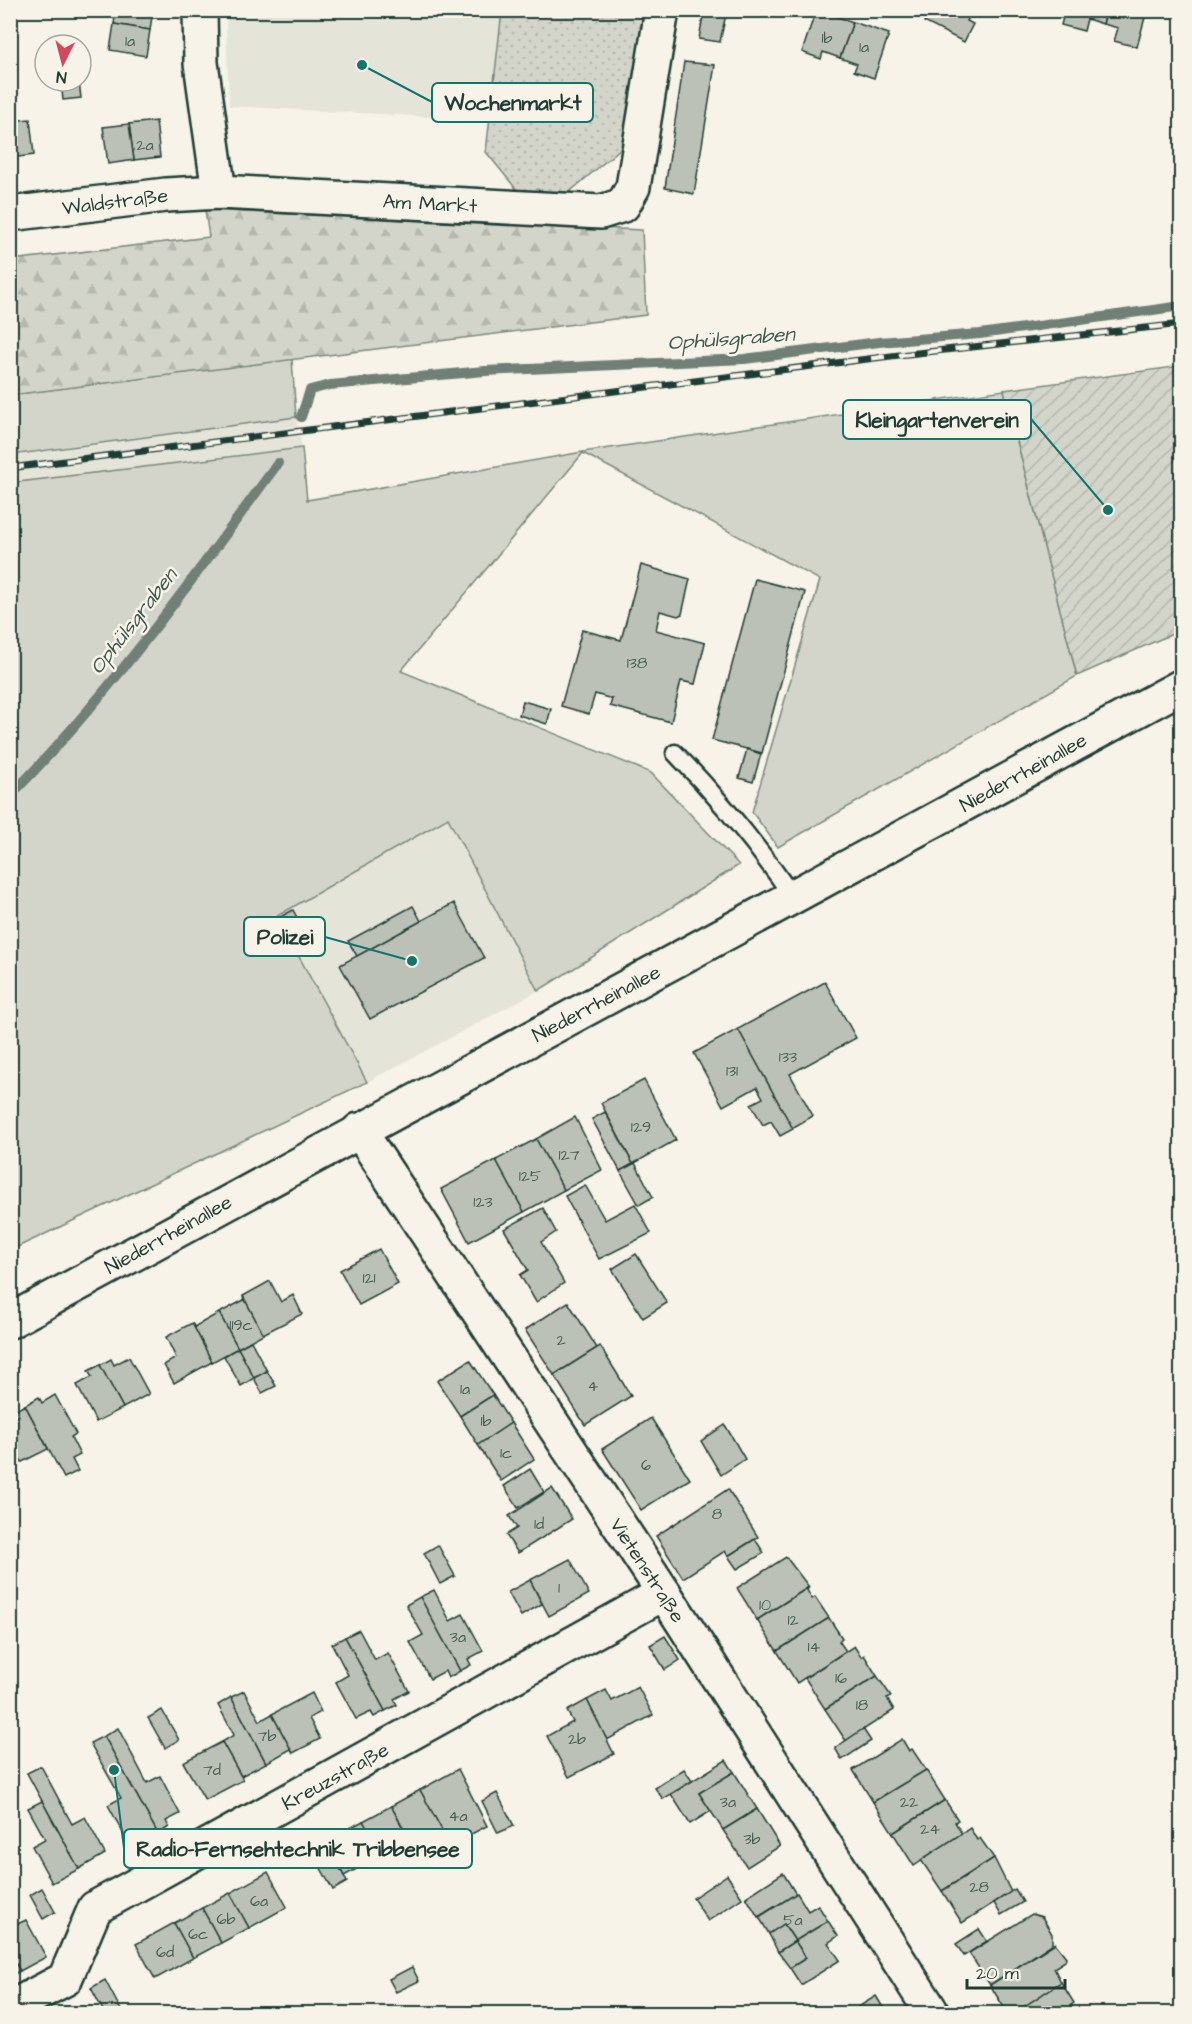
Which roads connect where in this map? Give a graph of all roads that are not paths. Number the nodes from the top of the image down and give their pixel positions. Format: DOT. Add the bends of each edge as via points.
graph roads {
  1 [pos="200,10"];
  2 [pos="663,10"];
  3 [pos="219,192"];
  4 [pos="10,214"];
  5 [pos="1182,686"];
  6 [pos="675,753"];
  7 [pos="793,897"];
  8 [pos="359,1130"];
  9 [pos="10,1321"];
  10 [pos="664,1593"];
  11 [pos="10,2008"];
  12 [pos="933,2013"];
  1 -- 3 [label="street" via="201,63"];
  2 -- 3 [label="street, Am Markt" via="633,187 623,205 601,212"];
  3 -- 4 [label="street, Waldstraße"];
  5 -- 7 [label="street, Niederrheinallee"];
  6 -- 7 [label="lane" via="717,796"];
  7 -- 8 [label="street, Niederrheinallee"];
  8 -- 9 [label="street, Niederrheinallee"];
  8 -- 10 [label="street, Vietenstraße"];
  10 -- 11 [label="street, Kreuzstraße" via="95,1908 64,1979"];
  10 -- 12 [label="street, Vietenstraße"];
}
